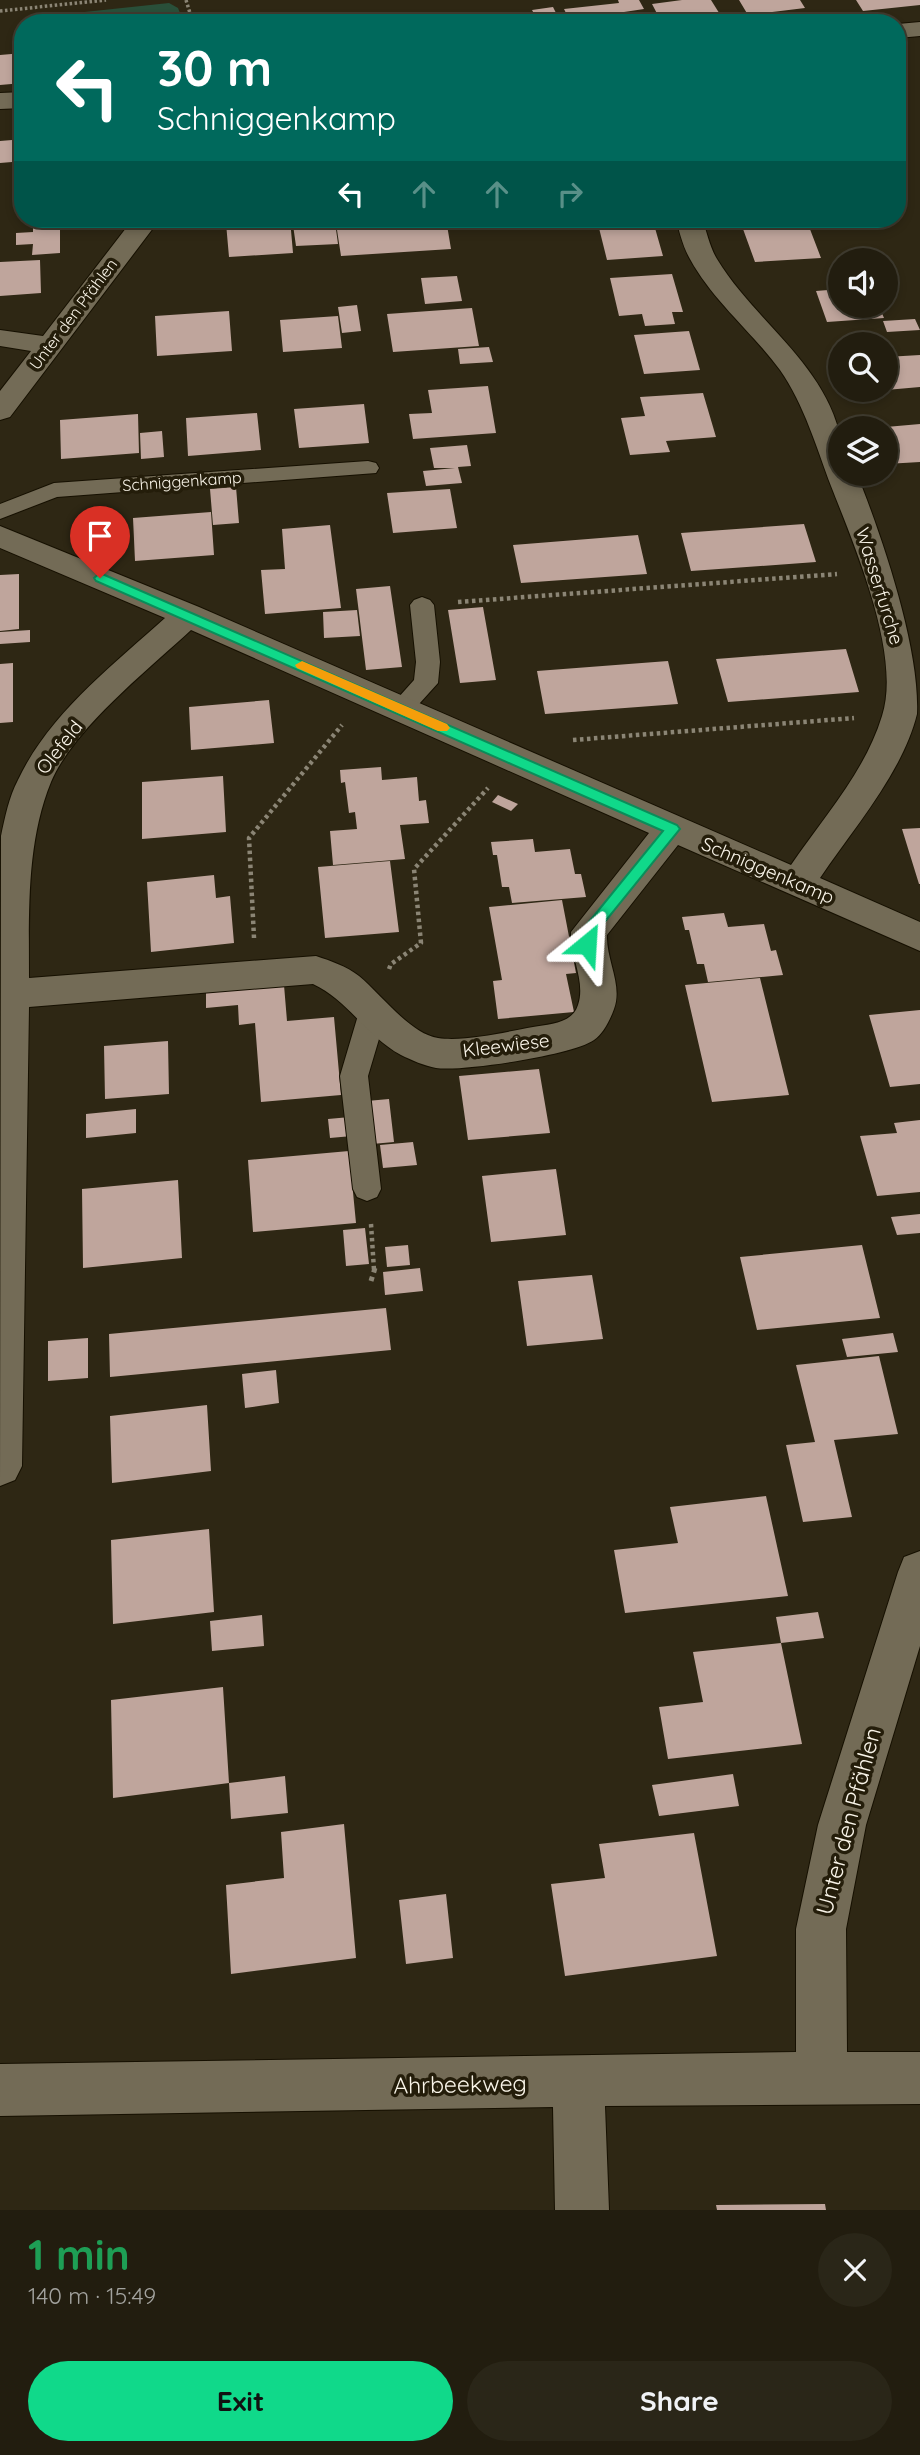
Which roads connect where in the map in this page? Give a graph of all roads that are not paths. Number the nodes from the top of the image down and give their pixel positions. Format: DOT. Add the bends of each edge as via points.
graph roads {
  1 [pos="140,228"];
  2 [pos="692,228"];
  3 [pos="0,338"];
  4 [pos="48,345"];
  5 [pos="0,411"];
  6 [pos="828,439"];
  7 [pos="368,468"];
  8 [pos="846,486"];
  9 [pos="0,512"];
  10 [pos="0,536"];
  11 [pos="422,605"];
  12 [pos="188,615"];
  13 [pos="401,708"];
  14 [pos="672,829"];
  15 [pos="798,882"];
  16 [pos="920,937"];
  17 [pos="11,994"];
  18 [pos="373,1012"];
  19 [pos="368,1189"];
  20 [pos="0,1466"];
  21 [pos="920,1572"];
  22 [pos="822,2077"];
  23 [pos="920,2078"];
  24 [pos="578,2082"];
  25 [pos="0,2091"];
  26 [pos="582,2210"];
  1 -- 4 [label="street, Unter den Pfählen"];
  2 -- 6 [label="street" via="702,257 808,391"];
  3 -- 4 [label="street"];
  4 -- 5 [label="street, Unter den Pfählen"];
  7 -- 9 [label="lane, Schniggenkamp" via="54,490"];
  8 -- 15 [label="street, Wasserfurche" via="900,648 904,688 900,714 878,764"];
  10 -- 12 [label="street, Schniggenkamp"];
  11 -- 13 [label="lane" via="426,683"];
  12 -- 13 [label="street, Schniggenkamp"];
  12 -- 17 [label="street, Olefeld" via="82,717 54,747 34,780 22,818 15,869"];
  13 -- 14 [label="street, Schniggenkamp"];
  14 -- 15 [label="street, Schniggenkamp"];
  14 -- 18 [label="street, Kleewiese" via="589,932 587,944 599,999 580,1031 559,1039 436,1053 414,1045"];
  15 -- 16 [label="street, Schniggenkamp"];
  17 -- 18 [label="street, Kleewiese" via="316,970 335,975"];
  17 -- 20 [label="street, Olefeld"];
  18 -- 19 [label="lane" via="354,1076"];
  21 -- 22 [label="street, Unter den Pfählen" via="842,1825 821,1928"];
  22 -- 23 [label="street, Ahrbeekweg"];
  22 -- 24 [label="street, Ahrbeekweg"];
  24 -- 25 [label="street, Ahrbeekweg"];
  24 -- 26 [label="street"];
}
